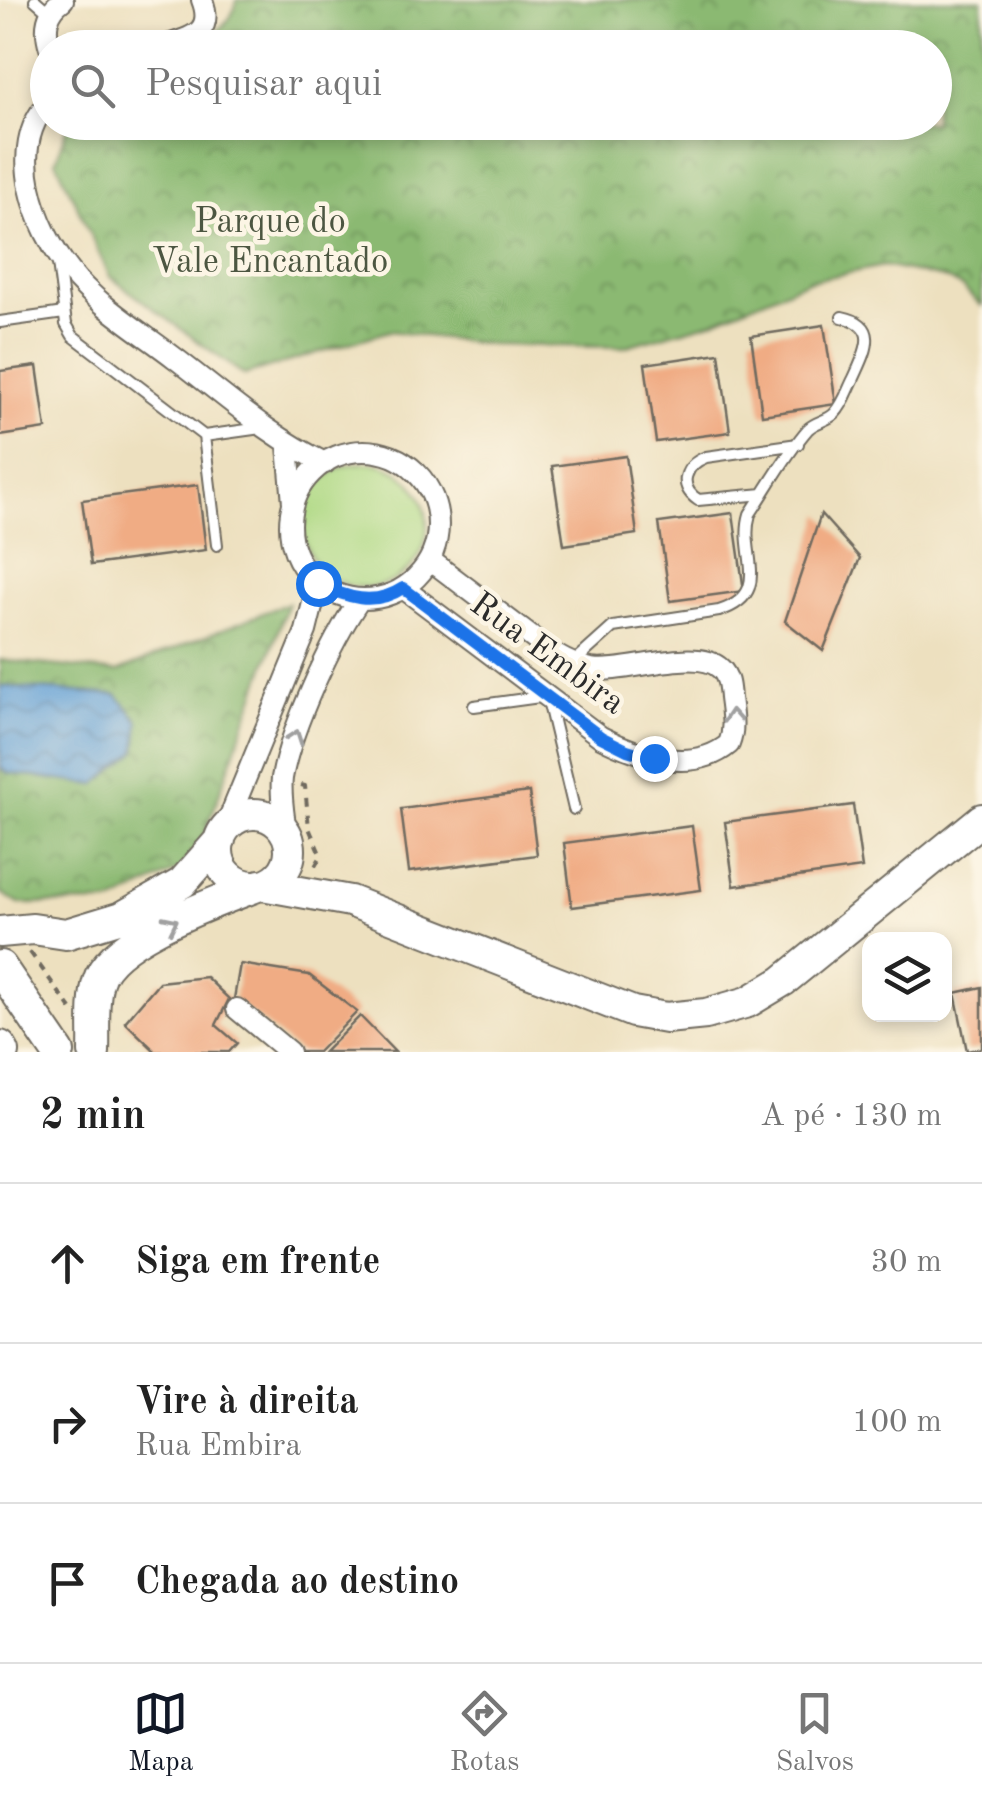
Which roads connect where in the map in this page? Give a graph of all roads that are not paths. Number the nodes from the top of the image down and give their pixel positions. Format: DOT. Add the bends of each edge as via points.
graph roads {
  1 [pos="202,0"];
  2 [pos="49,4"];
  3 [pos="46,30"];
  4 [pos="201,30"];
  5 [pos="30,134"];
  6 [pos="56,252"];
  7 [pos="64,312"];
  8 [pos="842,318"];
  9 [pos="0,322"];
  10 [pos="266,428"];
  11 [pos="204,436"];
  12 [pos="798,444"];
  13 [pos="288,446"];
  14 [pos="325,462"];
  15 [pos="764,494"];
  16 [pos="293,503"];
  17 [pos="217,545"];
  18 [pos="430,560"];
  19 [pos="318,583"];
  20 [pos="403,588"];
  21 [pos="360,599"];
  22 [pos="572,664"];
  23 [pos="547,696"];
  24 [pos="474,706"];
  25 [pos="574,809"];
  26 [pos="982,819"];
  27 [pos="287,835"];
  28 [pos="221,836"];
  29 [pos="261,885"];
  30 [pos="350,901"];
  31 [pos="7,931"];
  32 [pos="66,934"];
  33 [pos="0,967"];
  34 [pos="98,982"];
  35 [pos="237,1010"];
  36 [pos="58,1052"];
  37 [pos="94,1052"];
  38 [pos="289,1052"];
  1 -- 4 [label="street" via="207,18"];
  2 -- 3 [label="street"];
  5 -- 6 [label="street" via="29,186"];
  6 -- 7 [label="lane"];
  6 -- 10 [label="street" via="90,292"];
  7 -- 9 [label="lane"];
  7 -- 11 [label="lane" via="73,336"];
  8 -- 12 [label="lane" via="862,326 868,348 841,406 810,426"];
  10 -- 11 [label="lane"];
  10 -- 13 [label="street"];
  11 -- 17 [label="lane"];
  12 -- 15 [label="lane"];
  12 -- 15 [label="lane" via="706,457 686,472 689,494 698,500"];
  13 -- 14 [label="street"];
  13 -- 16 [label="street"];
  14 -- 16 [label="street"];
  14 -- 18 [label="street" via="379,452 417,472 437,509"];
  15 -- 22 [label="lane" via="746,525 752,581 735,606 613,627"];
  16 -- 19 [label="street" via="293,547"];
  18 -- 20 [label="street"];
  18 -- 22 [label="street, Rua Embira"];
  19 -- 21 [label="street"];
  19 -- 28 [label="street" via="306,630"];
  20 -- 21 [label="street"];
  20 -- 23 [label="street, Rua Embira"];
  27 -- 21 [label="street, one-way" via="282,780 289,754 334,642"];
  23 -- 22 [label="street, Rua Embira, one-way" via="601,737 654,758 706,758 728,744 734,725 728,679 710,662 615,670"];
  23 -- 24 [label="lane"];
  23 -- 25 [label="lane"];
  26 -- 30 [label="main road" via="783,981 748,1002 706,1014 666,1018 602,1002"];
  27 -- 28 [label="main road" via="267,816 254,814 231,823"];
  27 -- 29 [label="main road" via="286,867"];
  27 -- 30 [label="main road"];
  28 -- 29 [label="main road" via="224,870 240,882"];
  28 -- 32 [label="main road" via="182,883 151,903"];
  29 -- 30 [label="main road"];
  34 -- 29 [label="main road, one-way" via="118,950"];
  31 -- 32 [label="main road"];
  32 -- 34 [label="main road" via="93,964"];
  33 -- 36 [label="main road"];
  34 -- 37 [label="main road"];
  35 -- 38 [label="street"];
}
